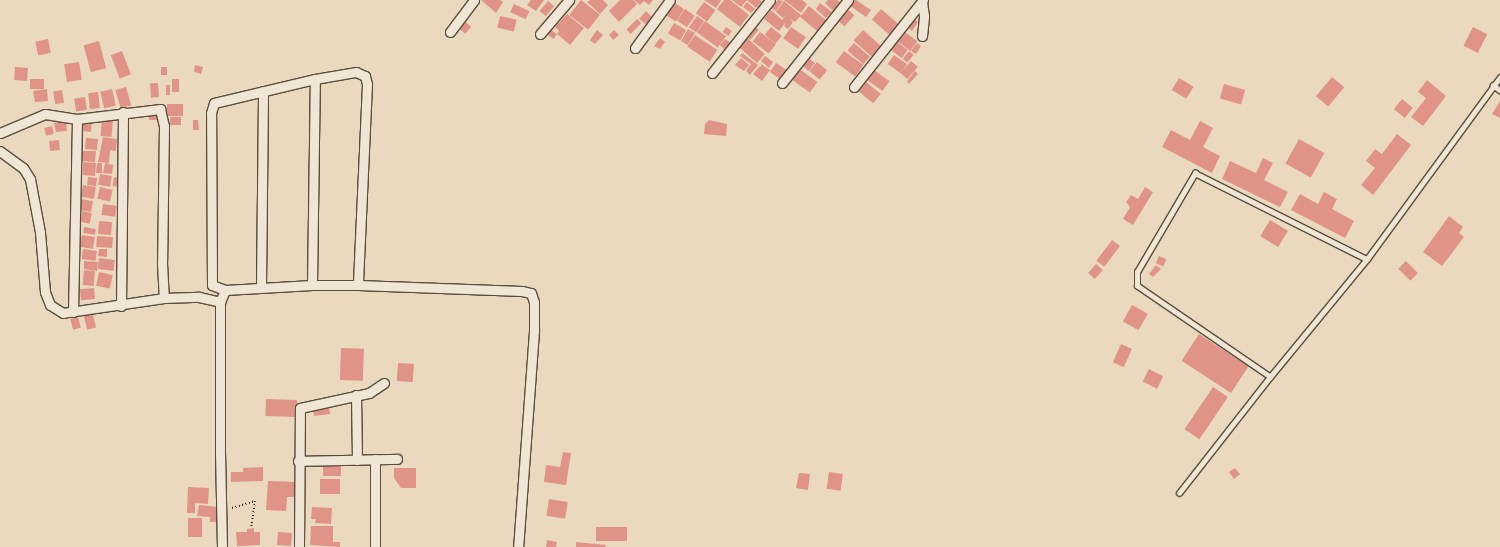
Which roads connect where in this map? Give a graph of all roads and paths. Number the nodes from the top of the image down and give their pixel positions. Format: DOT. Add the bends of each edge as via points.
graph roads {
  1 [pos="474,0"];
  2 [pos="569,0"];
  3 [pos="670,0"];
  4 [pos="770,0"];
  5 [pos="848,0"];
  6 [pos="922,1"];
  7 [pos="450,32"];
  8 [pos="540,34"];
  9 [pos="922,36"];
  10 [pos="635,48"];
  11 [pos="712,73"];
  12 [pos="1500,77"];
  13 [pos="315,79"];
  14 [pos="782,83"];
  15 [pos="1493,85"];
  16 [pos="854,87"];
  17 [pos="1500,90"];
  18 [pos="263,91"];
  19 [pos="122,112"];
  20 [pos="77,119"];
  21 [pos="0,133"];
  22 [pos="0,151"];
  23 [pos="1367,259"];
  24 [pos="312,285"];
  25 [pos="358,285"];
  26 [pos="261,287"];
  27 [pos="225,290"];
  28 [pos="164,298"];
  29 [pos="220,302"];
  30 [pos="121,306"];
  31 [pos="73,312"];
  32 [pos="1270,377"];
  33 [pos="384,383"];
  34 [pos="356,395"];
  35 [pos="375,459"];
  36 [pos="397,459"];
  37 [pos="357,460"];
  38 [pos="298,461"];
  39 [pos="1179,494"];
  40 [pos="222,511"];
  41 [pos="251,528"];
  42 [pos="222,547"];
  43 [pos="298,547"];
  44 [pos="375,547"];
  45 [pos="518,547"];
  1 -- 7 [label="street"];
  2 -- 8 [label="street"];
  3 -- 10 [label="street"];
  4 -- 11 [label="street"];
  5 -- 14 [label="street"];
  6 -- 9 [label="street"];
  6 -- 16 [label="street"];
  12 -- 15 [label="lane"];
  13 -- 18 [label="street"];
  13 -- 24 [label="street"];
  13 -- 25 [label="street" via="356,72 364,76 367,84"];
  15 -- 17 [label="lane"];
  15 -- 23 [label="lane"];
  18 -- 26 [label="street"];
  18 -- 27 [label="street" via="215,101 212,107 211,283"];
  19 -- 20 [label="street"];
  19 -- 28 [label="street" via="158,108 163,116"];
  19 -- 30 [label="street"];
  20 -- 21 [label="street" via="45,114"];
  20 -- 31 [label="street"];
  22 -- 31 [label="street" via="23,168 30,179 50,305 63,313"];
  23 -- 32 [label="lane"];
  23 -- 32 [label="lane" via="1195,173 1137,272 1137,286"];
  24 -- 25 [label="street"];
  24 -- 26 [label="street"];
  25 -- 45 [label="street" via="531,293 534,331"];
  26 -- 27 [label="street"];
  27 -- 29 [label="street"];
  28 -- 29 [label="street" via="199,296"];
  28 -- 30 [label="street"];
  29 -- 40 [label="street"];
  30 -- 31 [label="street"];
  32 -- 39 [label="lane"];
  33 -- 34 [label="street" via="369,393"];
  34 -- 37 [label="street"];
  34 -- 38 [label="street" via="300,408"];
  35 -- 36 [label="street"];
  35 -- 37 [label="street"];
  35 -- 44 [label="street"];
  37 -- 38 [label="street"];
  38 -- 43 [label="street"];
  40 -- 41 [label="path" via="255,501"];
  40 -- 42 [label="street"];
}
